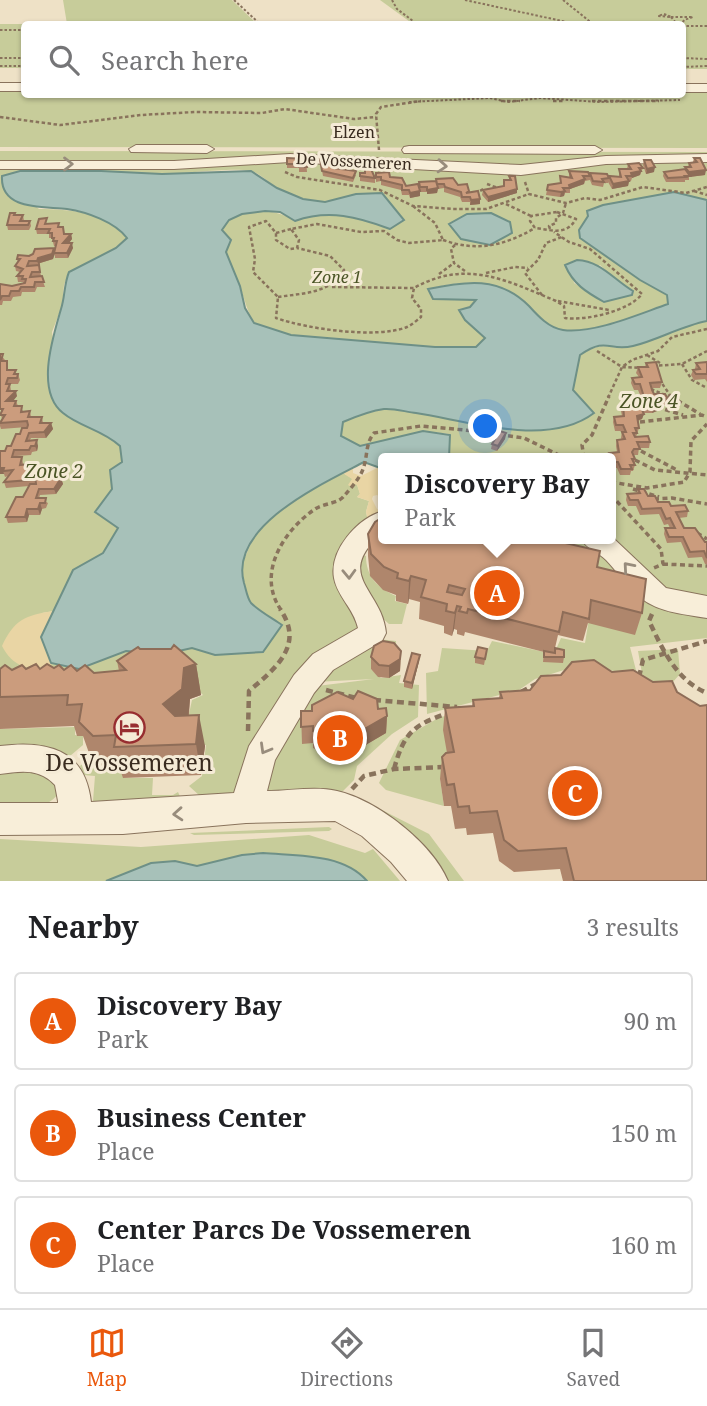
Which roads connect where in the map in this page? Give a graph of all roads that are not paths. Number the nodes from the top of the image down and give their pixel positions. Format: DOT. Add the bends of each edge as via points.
graph roads {
  1 [pos="0,87"];
  2 [pos="21,87"];
  3 [pos="686,88"];
  4 [pos="707,88"];
  5 [pos="121,149"];
  6 [pos="707,150"];
  7 [pos="707,158"];
  8 [pos="0,165"];
  9 [pos="378,524"];
  10 [pos="602,544"];
  11 [pos="707,607"];
  12 [pos="0,760"];
  13 [pos="246,807"];
  14 [pos="0,819"];
  15 [pos="74,819"];
  16 [pos="430,881"];
  1 -- 2 [label="street"];
  3 -- 4 [label="street"];
  5 -- 6 [label="street, Elzen"];
  8 -- 7 [label="street, De Vossemeren, one-way" via="174,165 301,158 521,170 606,160"];
  9 -- 13 [label="street, one-way" via="355,545 347,570 350,586 372,621 372,632 323,662 304,684 260,756"];
  11 -- 10 [label="street, one-way" via="651,592"];
  12 -- 15 [label="street" via="39,758 62,767 73,781"];
  13 -- 15 [label="lane, one-way"];
  13 -- 16 [label="street" via="335,806 356,813 403,850"];
  14 -- 15 [label="lane"];
}
